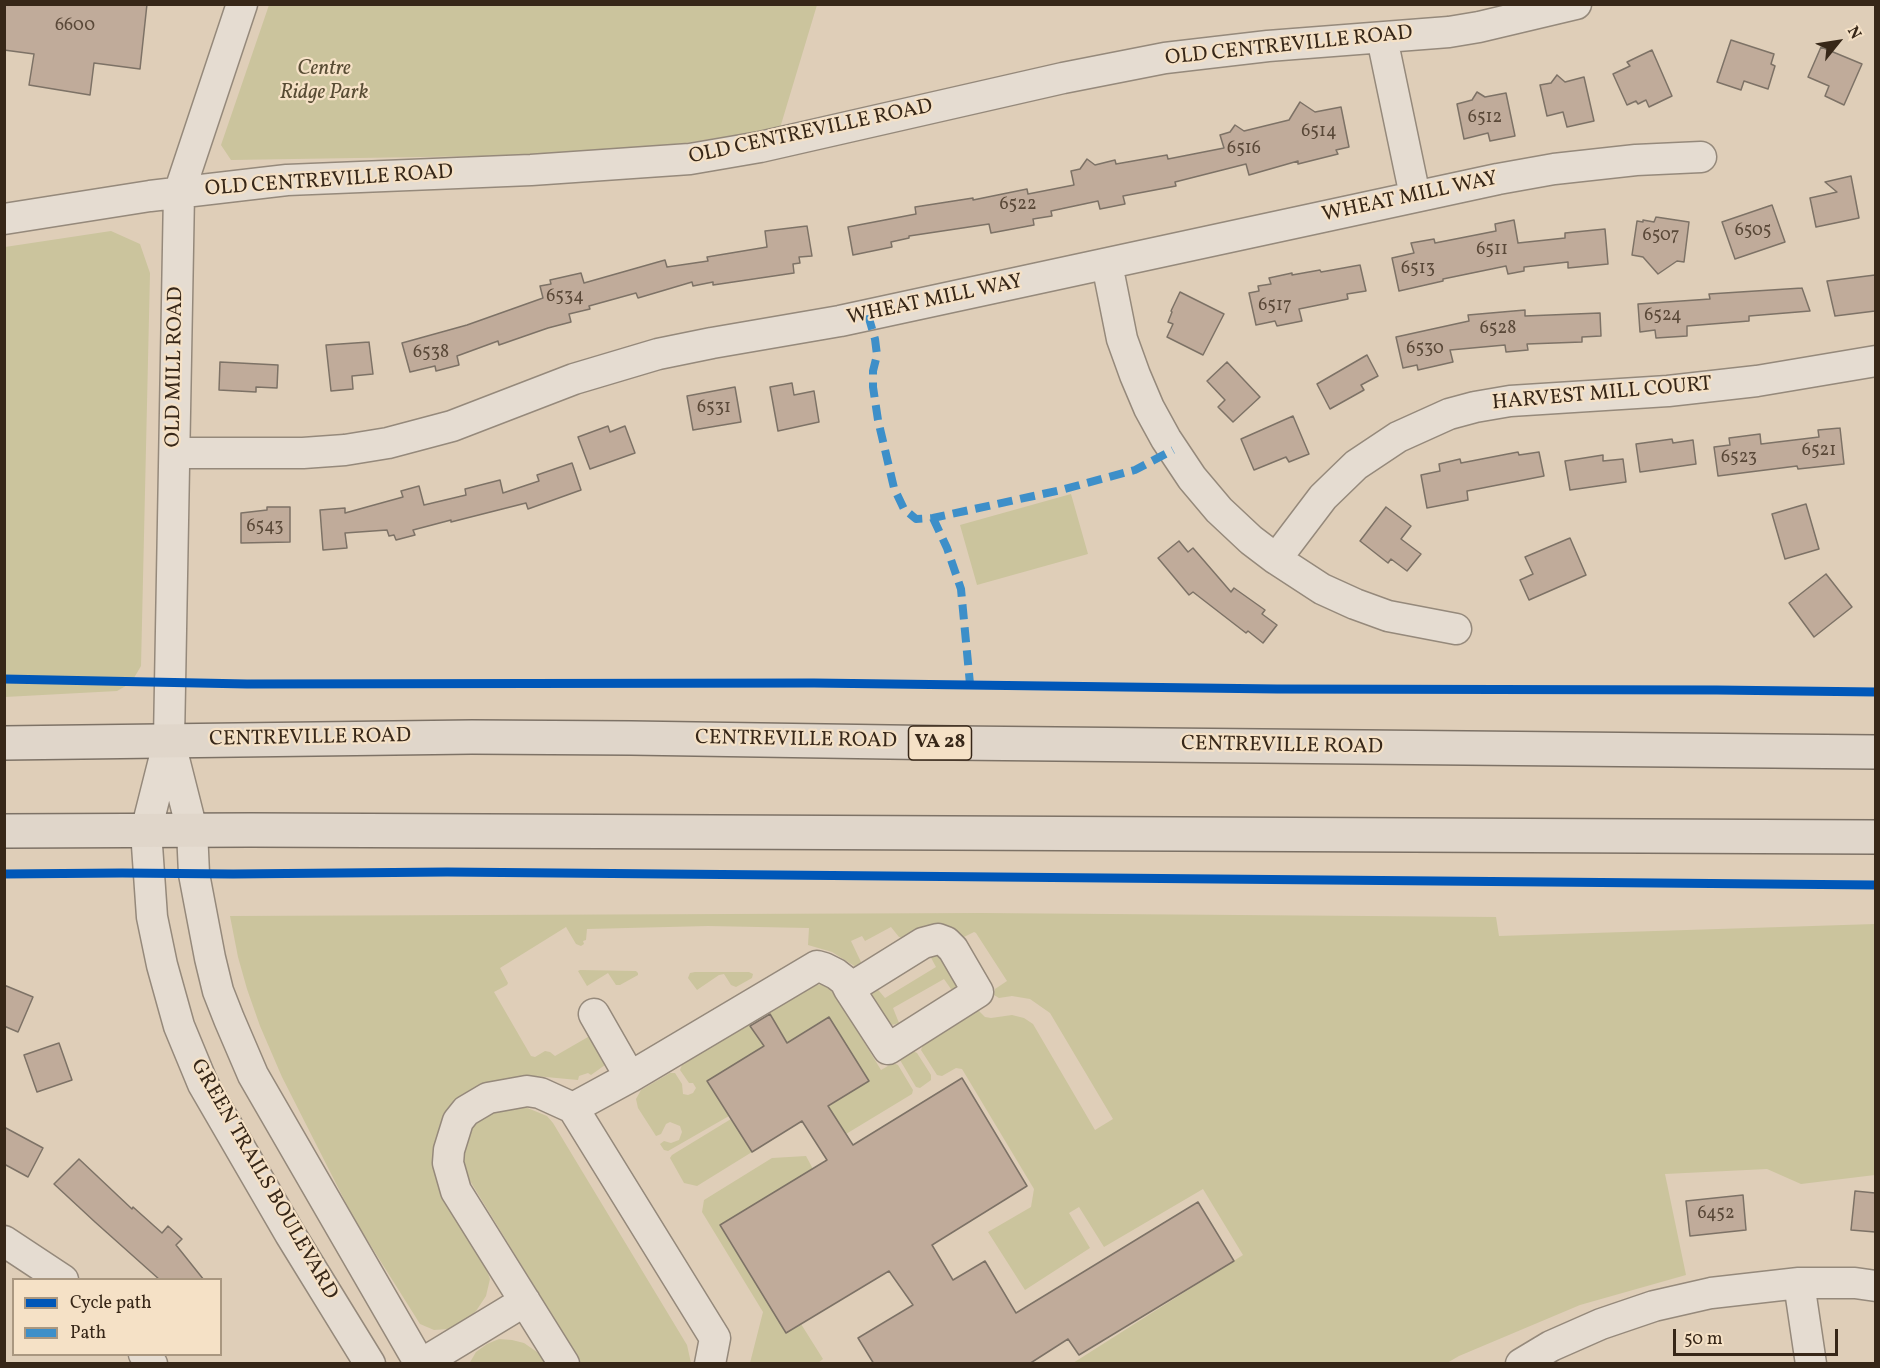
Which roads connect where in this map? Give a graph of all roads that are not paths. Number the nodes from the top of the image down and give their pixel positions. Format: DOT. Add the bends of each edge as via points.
graph roads {
  1 [pos="242,4"];
  2 [pos="1576,4"];
  3 [pos="1382,38"];
  4 [pos="1701,157"];
  5 [pos="179,193"];
  6 [pos="1415,196"];
  7 [pos="4,219"];
  8 [pos="1107,264"];
  9 [pos="1875,361"];
  10 [pos="175,453"];
  11 [pos="1276,559"];
  12 [pos="1456,629"];
  13 [pos="170,740"];
  14 [pos="4,743"];
  15 [pos="1875,752"];
  16 [pos="192,830"];
  17 [pos="4,831"];
  18 [pos="146,831"];
  19 [pos="1875,837"];
  20 [pos="849,989"];
  21 [pos="594,1014"];
  22 [pos="630,1077"];
  23 [pos="573,1108"];
  24 [pos="4,1241"];
  25 [pos="60,1278"];
  26 [pos="1799,1282"];
  27 [pos="1875,1286"];
  28 [pos="525,1301"];
  29 [pos="369,1364"];
  30 [pos="420,1364"];
  31 [pos="564,1364"];
  32 [pos="710,1364"];
  33 [pos="1521,1364"];
  34 [pos="1811,1364"];
  1 -- 5 [label="street, OLD MILL ROAD"];
  2 -- 3 [label="street, OLD CENTREVILLE ROAD" via="1479,27"];
  3 -- 5 [label="street, OLD CENTREVILLE ROAD" via="1165,58 690,159 297,179"];
  3 -- 6 [label="street"];
  4 -- 6 [label="street, WHEAT MILL WAY" via="1554,169"];
  5 -- 7 [label="street, OLD CENTREVILLE ROAD"];
  5 -- 10 [label="street, OLD MILL ROAD"];
  6 -- 8 [label="street, WHEAT MILL WAY"];
  8 -- 10 [label="street, WHEAT MILL WAY" via="840,321 658,354 574,379 452,426 388,443 303,453"];
  8 -- 11 [label="street" via="1122,339 1149,408 1166,439 1219,510"];
  9 -- 11 [label="street, HARVEST MILL COURT" via="1679,390 1510,401 1449,414 1398,437 1356,465 1323,497"];
  10 -- 13 [label="street, OLD MILL ROAD"];
  11 -- 12 [label="street" via="1354,604 1388,616"];
  13 -- 14 [label="highway, CENTREVILLE ROAD / VA 28"];
  13 -- 15 [label="highway, CENTREVILLE ROAD / VA 28" via="631,738"];
  13 -- 16 [label="street, GREEN TRAILS BOULEVARD"];
  13 -- 18 [label="street, GREEN TRAILS BOULEVARD"];
  16 -- 18 [label="highway"];
  16 -- 19 [label="highway"];
  16 -- 30 [label="street, GREEN TRAILS BOULEVARD" via="198,899 218,991 253,1076"];
  17 -- 18 [label="highway"];
  18 -- 29 [label="street, GREEN TRAILS BOULEVARD" via="152,917 162,965 179,1026 203,1084"];
  20 -- 22 [label="street" via="836,974 817,966"];
  21 -- 22 [label="street"];
  22 -- 23 [label="street"];
  23 -- 28 [label="street" via="526,1091 488,1098 466,1111 458,1121 448,1150 456,1191"];
  23 -- 32 [label="street" via="715,1338"];
  24 -- 25 [label="street"];
  26 -- 27 [label="street"];
  26 -- 33 [label="street" via="1711,1293 1654,1306 1601,1324"];
  26 -- 34 [label="street"];
  28 -- 30 [label="street"];
  28 -- 31 [label="street"];
}
